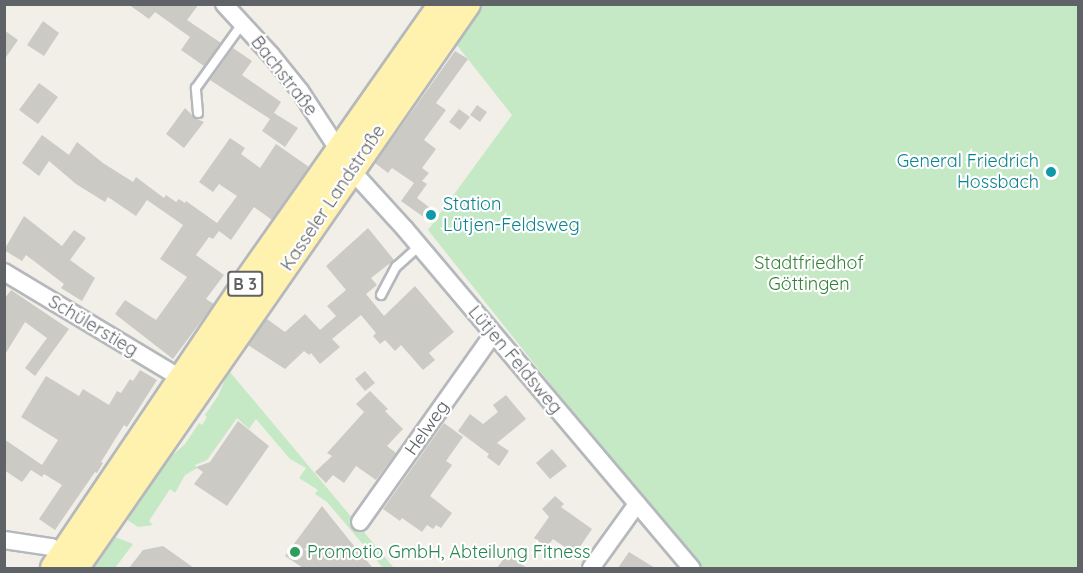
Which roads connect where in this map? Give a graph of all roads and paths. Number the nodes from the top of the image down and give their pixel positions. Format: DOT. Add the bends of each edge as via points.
graph roads {
  1 [pos="224,4"];
  2 [pos="442,4"];
  3 [pos="466,4"];
  4 [pos="242,24"];
  5 [pos="198,113"];
  6 [pos="346,162"];
  7 [pos="419,246"];
  8 [pos="4,272"];
  9 [pos="381,295"];
  10 [pos="493,334"];
  11 [pos="182,380"];
  12 [pos="637,504"];
  13 [pos="360,522"];
  14 [pos="4,540"];
  15 [pos="65,563"];
  16 [pos="591,568"];
  17 [pos="691,568"];
  1 -- 4 [label="street, Bachstraße"];
  2 -- 6 [label="main road, Kasseler Landstraße / B 3"];
  3 -- 6 [label="main road, Kasseler Landstraße / B 3"];
  4 -- 5 [label="lane" via="196,88"];
  4 -- 6 [label="street, Bachstraße" via="300,91"];
  6 -- 7 [label="street, Lütjen Feldsweg"];
  6 -- 11 [label="main road, Kasseler Landstraße / B 3" via="244,286"];
  6 -- 15 [label="main road, Kasseler Landstraße / B 3"];
  7 -- 9 [label="lane" via="396,267"];
  7 -- 10 [label="street, Lütjen Feldsweg"];
  8 -- 11 [label="street, Schülerstieg"];
  10 -- 12 [label="street, Lütjen Feldsweg"];
  10 -- 13 [label="street, Helweg"];
  11 -- 15 [label="main road, Kasseler Landstraße / B 3"];
  12 -- 16 [label="street"];
  12 -- 17 [label="street, Lütjen Feldsweg"];
  14 -- 15 [label="street" via="51,548"];
}
